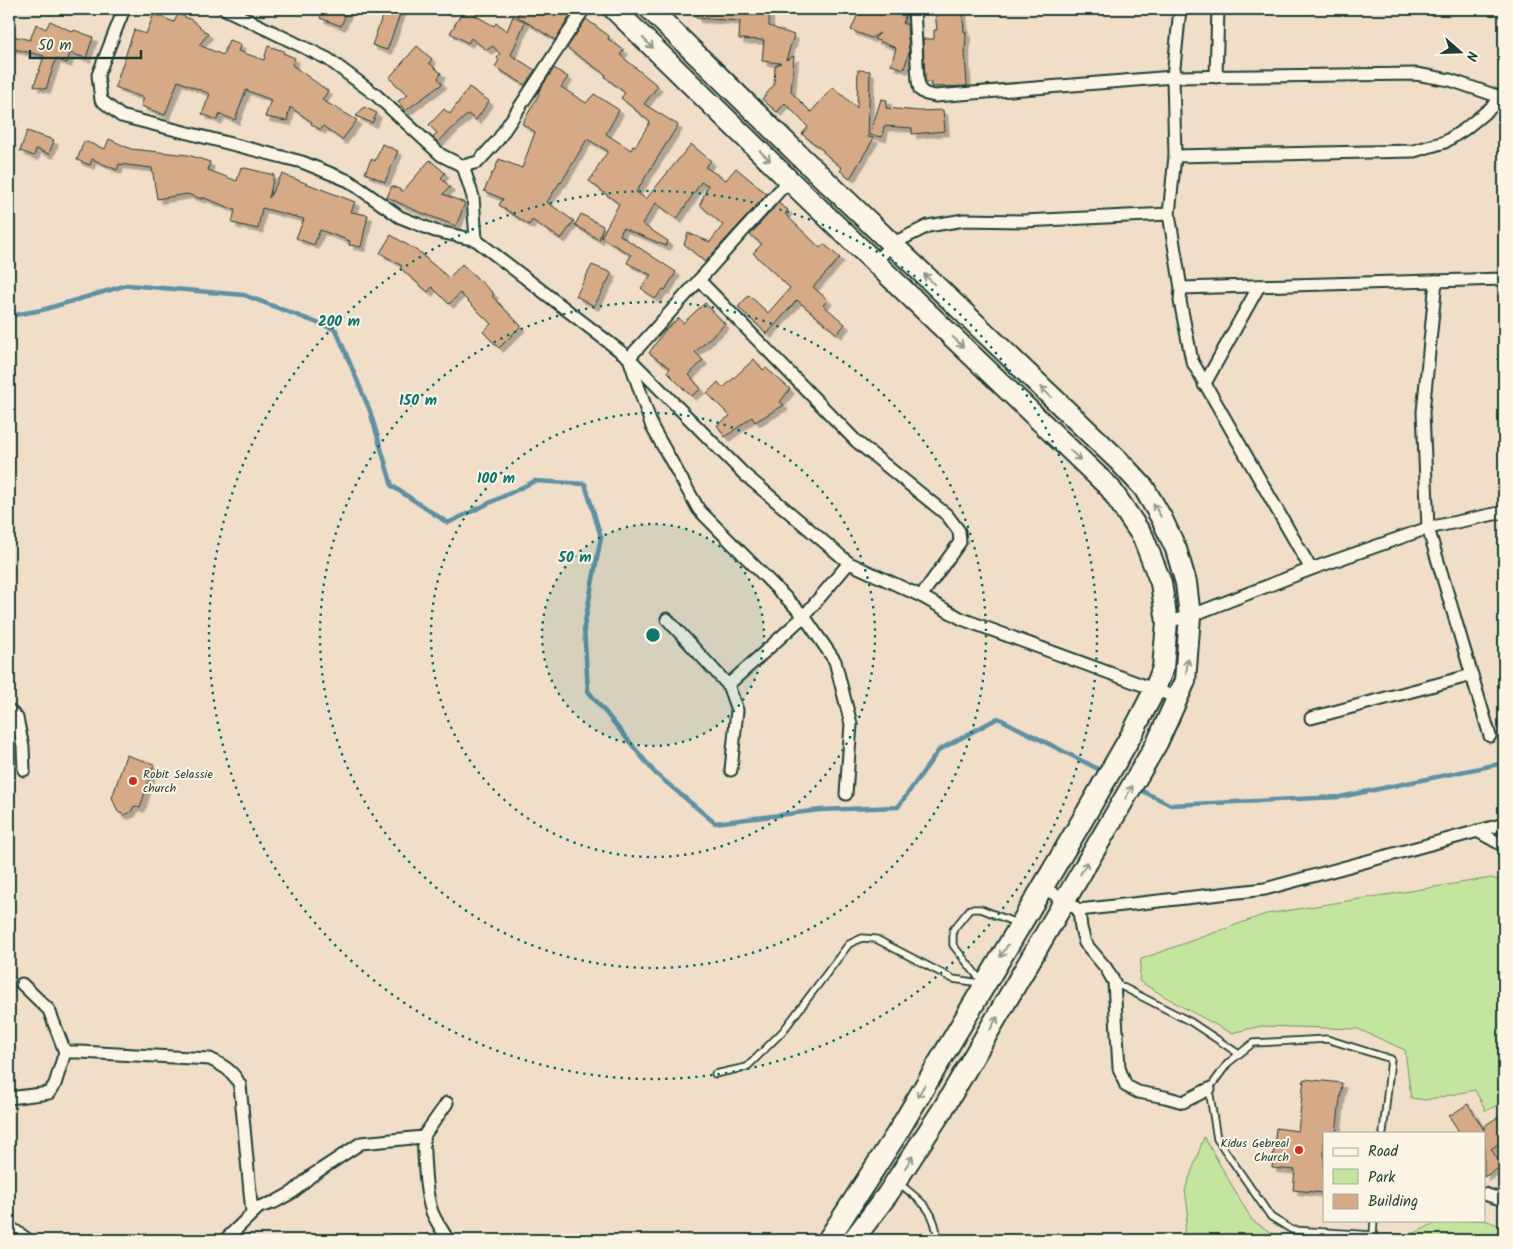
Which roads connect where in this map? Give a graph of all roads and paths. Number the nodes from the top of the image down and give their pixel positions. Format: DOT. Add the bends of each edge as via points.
graph roads {
  1 [pos="124,9"];
  2 [pos="225,9"];
  3 [pos="584,9"];
  4 [pos="650,9"];
  5 [pos="914,9"];
  6 [pos="1180,9"];
  7 [pos="1218,9"];
  8 [pos="622,12"];
  9 [pos="1173,77"];
  10 [pos="1216,77"];
  11 [pos="1504,98"];
  12 [pos="1174,156"];
  13 [pos="463,166"];
  14 [pos="789,180"];
  15 [pos="1169,214"];
  16 [pos="476,240"];
  17 [pos="892,244"];
  18 [pos="874,262"];
  19 [pos="1504,279"];
  20 [pos="699,280"];
  21 [pos="1436,281"];
  22 [pos="1259,286"];
  23 [pos="1181,288"];
  24 [pos="629,358"];
  25 [pos="1204,385"];
  26 [pos="1504,512"];
  27 [pos="1428,528"];
  28 [pos="849,563"];
  29 [pos="1311,569"];
  30 [pos="921,596"];
  31 [pos="804,616"];
  32 [pos="1190,616"];
  33 [pos="667,618"];
  34 [pos="1167,622"];
  35 [pos="1472,675"];
  36 [pos="728,685"];
  37 [pos="1155,689"];
  38 [pos="1178,698"];
  39 [pos="9,710"];
  40 [pos="1311,718"];
  41 [pos="1490,736"];
  42 [pos="24,770"];
  43 [pos="731,770"];
  44 [pos="846,794"];
  45 [pos="1504,824"];
  46 [pos="1477,831"];
  47 [pos="1504,846"];
  48 [pos="1043,887"];
  49 [pos="1072,906"];
  50 [pos="1020,925"];
  51 [pos="1114,982"];
  52 [pos="22,984"];
  53 [pos="984,984"];
  54 [pos="65,1052"];
  55 [pos="1239,1054"];
  56 [pos="715,1074"];
  57 [pos="1209,1089"];
  58 [pos="9,1098"];
  59 [pos="447,1103"];
  60 [pos="1384,1132"];
  61 [pos="423,1137"];
  62 [pos="896,1181"];
  63 [pos="1486,1195"];
  64 [pos="1504,1200"];
  65 [pos="252,1213"];
  66 [pos="1374,1222"];
  67 [pos="9,1229"];
  68 [pos="857,1235"];
  69 [pos="25,1240"];
  70 [pos="225,1240"];
  71 [pos="448,1240"];
  72 [pos="828,1240"];
  73 [pos="938,1240"];
  1 -- 16 [label="street" via="98,76 101,100 121,116 302,162 349,181 400,217 435,231"];
  2 -- 13 [label="street" via="328,59 376,95 442,155"];
  3 -- 13 [label="street" via="498,140 478,162"];
  4 -- 17 [label="highway"];
  5 -- 9 [label="street" via="918,81 920,90 926,94 935,96"];
  6 -- 9 [label="street"];
  7 -- 10 [label="street"];
  8 -- 14 [label="highway, one-way"];
  9 -- 10 [label="street"];
  9 -- 12 [label="street"];
  10 -- 11 [label="street" via="1416,74 1450,80"];
  11 -- 12 [label="street" via="1445,142 1414,151"];
  12 -- 15 [label="street"];
  13 -- 16 [label="street" via="474,197"];
  14 -- 18 [label="highway"];
  14 -- 20 [label="street"];
  15 -- 17 [label="street" via="1023,221 964,220 928,226"];
  15 -- 23 [label="street"];
  16 -- 24 [label="street"];
  17 -- 18 [label="street"];
  32 -- 17 [label="highway, one-way" via="1186,583 1176,549 1144,488"];
  18 -- 34 [label="highway, one-way" via="1110,488 1143,537 1161,583"];
  19 -- 21 [label="street"];
  20 -- 24 [label="street"];
  20 -- 30 [label="street" via="857,442 946,515 959,531 960,542"];
  21 -- 22 [label="street"];
  21 -- 27 [label="street" via="1423,412"];
  22 -- 23 [label="street"];
  22 -- 25 [label="street"];
  23 -- 25 [label="street" via="1180,301 1192,361"];
  24 -- 28 [label="street" via="744,474"];
  24 -- 31 [label="street" via="652,427 699,510"];
  25 -- 29 [label="street"];
  26 -- 27 [label="street"];
  27 -- 29 [label="street"];
  27 -- 35 [label="street"];
  28 -- 30 [label="street"];
  28 -- 31 [label="street"];
  29 -- 32 [label="street"];
  30 -- 37 [label="street" via="962,619"];
  31 -- 36 [label="street"];
  31 -- 44 [label="street" via="835,662 851,724"];
  32 -- 34 [label="street"];
  38 -- 32 [label="highway, one-way" via="1185,681"];
  33 -- 36 [label="street"];
  34 -- 37 [label="highway" via="1163,668"];
  35 -- 40 [label="street"];
  35 -- 41 [label="street"];
  36 -- 43 [label="street" via="737,710"];
  37 -- 38 [label="street"];
  37 -- 48 [label="highway"];
  49 -- 38 [label="highway, one-way" via="1104,834 1157,743"];
  39 -- 42 [label="street" via="17,718"];
  45 -- 46 [label="street"];
  46 -- 47 [label="street"];
  46 -- 49 [label="street" via="1265,889"];
  48 -- 49 [label="street"];
  48 -- 50 [label="highway"];
  49 -- 51 [label="street" via="1086,943"];
  62 -- 49 [label="highway, one-way"];
  50 -- 53 [label="highway, one-way"];
  50 -- 53 [label="lane" via="981,909 970,909 954,930 953,946"];
  51 -- 55 [label="lane" via="1192,1022"];
  51 -- 57 [label="street" via="1119,1068 1126,1086 1138,1092 1183,1102"];
  52 -- 54 [label="street" via="49,1010"];
  53 -- 56 [label="lane" via="953,979 876,939 862,938 848,944 783,1031 746,1067"];
  53 -- 72 [label="highway, one-way" via="896,1135"];
  54 -- 58 [label="street" via="49,1093"];
  54 -- 65 [label="street" via="210,1060 235,1075 240,1085"];
  55 -- 57 [label="lane" via="1228,1062"];
  55 -- 60 [label="lane" via="1252,1043 1327,1039 1391,1058"];
  57 -- 66 [label="lane" via="1217,1139 1271,1217 1292,1230 1372,1234"];
  59 -- 61 [label="street"];
  61 -- 65 [label="street" via="361,1143 293,1192"];
  61 -- 71 [label="street" via="428,1198"];
  62 -- 68 [label="highway"];
  62 -- 73 [label="lane" via="927,1207 936,1225"];
  63 -- 64 [label="street"];
  65 -- 70 [label="street"];
  67 -- 69 [label="street"];
}
